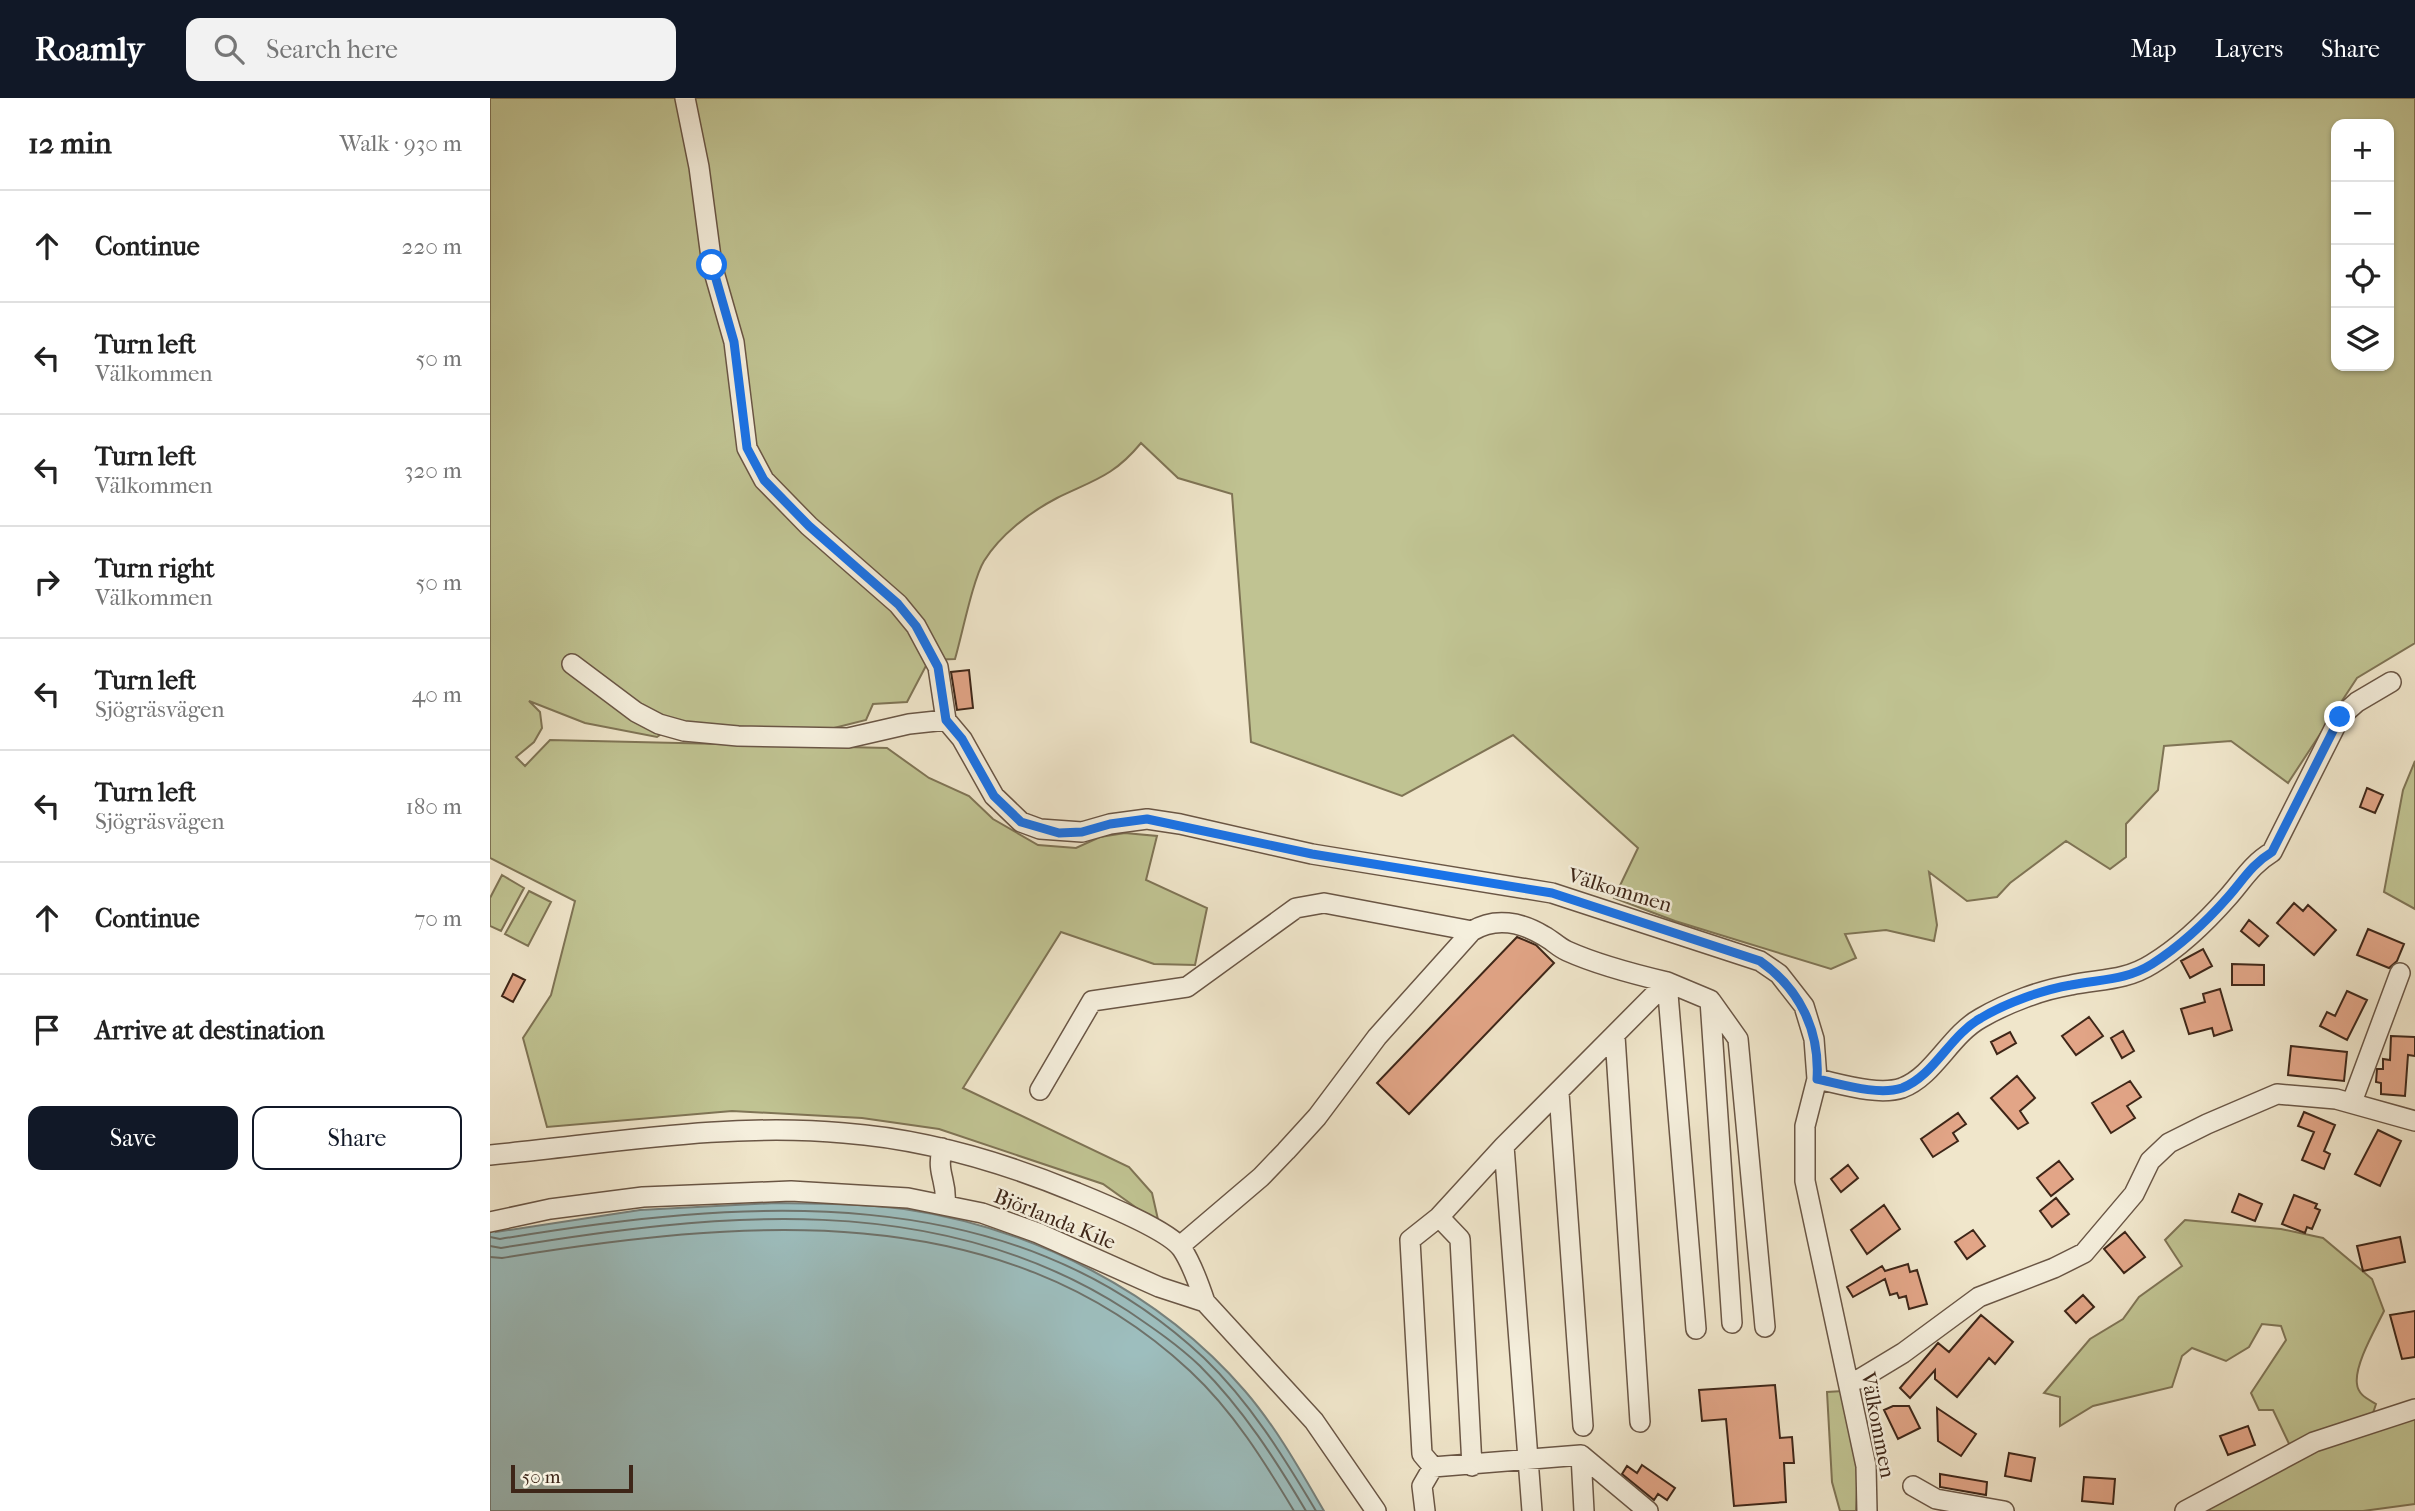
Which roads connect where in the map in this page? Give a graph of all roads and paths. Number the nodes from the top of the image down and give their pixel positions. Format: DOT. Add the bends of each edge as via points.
graph roads {
  1 [pos="685,98"];
  2 [pos="572,664"];
  3 [pos="2392,682"];
  4 [pos="946,720"];
  5 [pos="1472,931"];
  6 [pos="2400,973"];
  7 [pos="1667,982"];
  8 [pos="1710,1000"];
  9 [pos="1615,1036"];
  10 [pos="1817,1079"];
  11 [pos="1040,1090"];
  12 [pos="1559,1093"];
  13 [pos="2352,1102"];
  14 [pos="2415,1121"];
  15 [pos="1504,1146"];
  16 [pos="942,1148"];
  17 [pos="490,1155"];
  18 [pos="944,1205"];
  19 [pos="1439,1217"];
  20 [pos="490,1222"];
  21 [pos="1180,1246"];
  22 [pos="1205,1302"];
  23 [pos="1732,1323"];
  24 [pos="1765,1327"];
  25 [pos="1696,1329"];
  26 [pos="1848,1381"];
  27 [pos="2415,1409"];
  28 [pos="1640,1422"];
  29 [pos="1583,1426"];
  30 [pos="1581,1455"];
  31 [pos="1528,1459"];
  32 [pos="1472,1466"];
  33 [pos="1433,1467"];
  34 [pos="1913,1486"];
  35 [pos="1376,1511"];
  36 [pos="1425,1511"];
  37 [pos="1532,1511"];
  38 [pos="1584,1511"];
  39 [pos="1647,1511"];
  40 [pos="1867,1511"];
  41 [pos="2004,1511"];
  42 [pos="2185,1511"];
  1 -- 4 [label="street" via="712,265 734,342 747,448 764,480 916,626 938,667"];
  2 -- 4 [label="street" via="636,712 684,731 848,738"];
  3 -- 10 [label="street" via="2340,717 2272,852 2256,862 2184,940 2151,964 2120,979 2048,990 1980,1018 1903,1088"];
  4 -- 10 [label="street, Välkommen" via="994,796 1021,822 1040,829 1082,832 1147,819 1180,824 1312,854 1552,893 1760,961 1779,974 1804,1006 1814,1038"];
  5 -- 7 [label="street" via="1486,922 1513,923 1564,950"];
  5 -- 11 [label="street" via="1324,903 1296,908 1187,987 1092,1002"];
  5 -- 21 [label="street" via="1377,1037 1286,1151"];
  6 -- 13 [label="street"];
  7 -- 8 [label="street"];
  7 -- 9 [label="street"];
  7 -- 25 [label="street"];
  8 -- 23 [label="street"];
  8 -- 24 [label="street" via="1738,1038"];
  9 -- 12 [label="street"];
  9 -- 28 [label="street"];
  10 -- 26 [label="street, Välkommen" via="1805,1126 1805,1181"];
  12 -- 15 [label="street"];
  12 -- 29 [label="street"];
  13 -- 14 [label="street"];
  13 -- 26 [label="street" via="2277,1094 2169,1143 2150,1161 2134,1194 2084,1253 1979,1297 1903,1353 1860,1379"];
  15 -- 19 [label="street"];
  15 -- 31 [label="street"];
  16 -- 17 [label="street" via="843,1132 758,1130"];
  16 -- 18 [label="street" via="938,1166 947,1191"];
  16 -- 21 [label="street" via="1015,1167 1111,1205"];
  18 -- 20 [label="street, Björlanda Kile" via="850,1192 791,1191 643,1197"];
  18 -- 22 [label="street, Björlanda Kile" via="1038,1233 1158,1287"];
  19 -- 32 [label="street" via="1460,1239"];
  19 -- 33 [label="street" via="1410,1240 1422,1454"];
  21 -- 22 [label="street"];
  22 -- 35 [label="street" via="1314,1422"];
  26 -- 40 [label="street, Välkommen" via="1866,1466"];
  27 -- 42 [label="street" via="2315,1442"];
  30 -- 31 [label="street"];
  30 -- 38 [label="street"];
  30 -- 39 [label="street"];
  31 -- 32 [label="street"];
  31 -- 37 [label="street"];
  32 -- 33 [label="street"];
  33 -- 36 [label="street" via="1422,1486"];
  34 -- 41 [label="street" via="1936,1499"];
}
